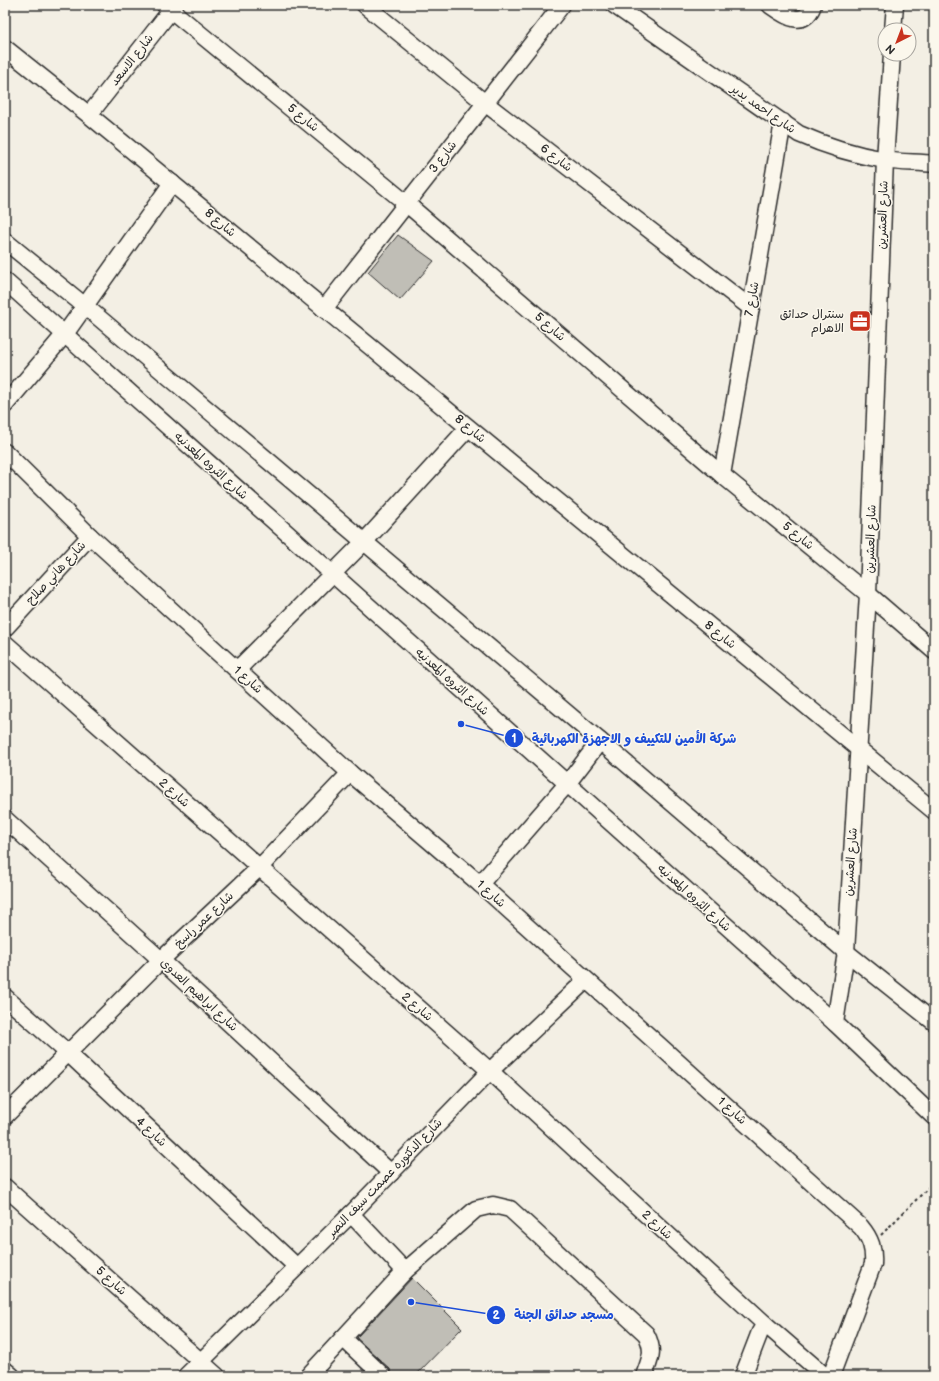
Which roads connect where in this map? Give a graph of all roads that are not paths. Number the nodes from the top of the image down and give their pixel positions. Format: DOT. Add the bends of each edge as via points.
graph roads {
  1 [pos="365,5"];
  2 [pos="562,5"];
  3 [pos="614,5"];
  4 [pos="770,5"];
  5 [pos="813,5"];
  6 [pos="895,5"];
  7 [pos="170,7"];
  8 [pos="894,22"];
  9 [pos="5,48"];
  10 [pos="891,62"];
  11 [pos="485,103"];
  12 [pos="89,115"];
  13 [pos="783,122"];
  14 [pos="885,160"];
  15 [pos="934,164"];
  16 [pos="172,183"];
  17 [pos="407,204"];
  18 [pos="5,241"];
  19 [pos="5,281"];
  20 [pos="85,306"];
  21 [pos="751,308"];
  22 [pos="324,309"];
  23 [pos="65,334"];
  24 [pos="5,405"];
  25 [pos="468,428"];
  26 [pos="5,452"];
  27 [pos="722,475"];
  28 [pos="90,536"];
  29 [pos="364,542"];
  30 [pos="332,575"];
  31 [pos="868,594"];
  32 [pos="5,628"];
  33 [pos="5,643"];
  34 [pos="934,651"];
  35 [pos="237,670"];
  36 [pos="600,741"];
  37 [pos="858,749"];
  38 [pos="350,773"];
  39 [pos="567,784"];
  40 [pos="934,811"];
  41 [pos="5,819"];
  42 [pos="259,868"];
  43 [pos="480,884"];
  44 [pos="846,952"];
  45 [pos="161,960"];
  46 [pos="586,980"];
  47 [pos="5,998"];
  48 [pos="934,1022"];
  49 [pos="834,1023"];
  50 [pos="68,1053"];
  51 [pos="490,1071"];
  52 [pos="5,1116"];
  53 [pos="934,1117"];
  54 [pos="391,1173"];
  55 [pos="5,1186"];
  56 [pos="351,1214"];
  57 [pos="297,1267"];
  58 [pos="405,1271"];
  59 [pos="765,1324"];
  60 [pos="343,1338"];
  61 [pos="200,1361"];
  62 [pos="5,1370"];
  63 [pos="12,1376"];
  64 [pos="186,1376"];
  65 [pos="217,1376"];
  66 [pos="308,1376"];
  67 [pos="383,1376"];
  68 [pos="644,1376"];
  69 [pos="743,1376"];
  70 [pos="825,1376"];
  71 [pos="831,1376"];
  1 -- 11 [label="street, شارع 6"];
  2 -- 11 [label="street, شارع 3"];
  3 -- 13 [label="street, شارع احمد بدير"];
  4 -- 5 [label="street" via="793,19 804,17"];
  6 -- 8 [label="street"];
  7 -- 12 [label="street, شارع الاسعد"];
  7 -- 17 [label="street, شارع 5"];
  9 -- 12 [label="street, شارع 8"];
  10 -- 14 [label="street, شارع العشرين"];
  11 -- 17 [label="street, شارع 3"];
  11 -- 21 [label="street, شارع 6"];
  12 -- 16 [label="street, شارع 8"];
  13 -- 14 [label="street, شارع احمد بدير" via="816,142"];
  13 -- 21 [label="street, شارع 7"];
  14 -- 15 [label="street, شارع احمد بدير"];
  14 -- 31 [label="street, شارع العشرين"];
  16 -- 20 [label="street"];
  16 -- 22 [label="street, شارع 8"];
  17 -- 22 [label="street, شارع 3"];
  17 -- 27 [label="street, شارع 5"];
  18 -- 20 [label="street"];
  19 -- 23 [label="street, شارع الثروه المعدنيه"];
  20 -- 23 [label="street"];
  20 -- 29 [label="street"];
  21 -- 27 [label="street, شارع 7"];
  22 -- 25 [label="street, شارع 8"];
  23 -- 24 [label="street"];
  23 -- 30 [label="street, شارع الثروه المعدنيه"];
  25 -- 29 [label="street"];
  25 -- 37 [label="street, شارع 8"];
  26 -- 28 [label="street, شارع 1"];
  27 -- 31 [label="street, شارع 5"];
  28 -- 32 [label="street, شارع هاني صلاح"];
  28 -- 35 [label="street, شارع 1"];
  29 -- 30 [label="street"];
  29 -- 36 [label="street"];
  30 -- 35 [label="street"];
  30 -- 39 [label="street, شارع الثروه المعدنيه"];
  31 -- 34 [label="street, شارع 5"];
  31 -- 37 [label="street, شارع العشرين"];
  33 -- 42 [label="street, شارع 2"];
  35 -- 38 [label="street, شارع 1"];
  36 -- 39 [label="street"];
  36 -- 44 [label="street"];
  37 -- 40 [label="street, شارع 8"];
  37 -- 44 [label="street, شارع العشرين"];
  38 -- 42 [label="street, شارع عمر راسخ"];
  38 -- 43 [label="street, شارع 1"];
  39 -- 43 [label="street"];
  39 -- 49 [label="street, شارع الثروه المعدنيه"];
  41 -- 45 [label="street, شارع ابراهيم العدوى"];
  42 -- 45 [label="street, شارع عمر راسخ"];
  42 -- 51 [label="street, شارع 2"];
  43 -- 46 [label="street, شارع 1"];
  44 -- 48 [label="street"];
  44 -- 49 [label="street, شارع العشرين"];
  45 -- 50 [label="street, شارع عمر راسخ"];
  45 -- 54 [label="street, شارع ابراهيم العدوى"];
  46 -- 51 [label="street, شارع الدكتوره عصمت سيف النصر"];
  46 -- 71 [label="street, شارع 1" via="868,1235 874,1254 873,1264"];
  47 -- 50 [label="street, شارع 4"];
  49 -- 53 [label="street, شارع الثروه المعدنيه"];
  50 -- 52 [label="street, شارع عمر راسخ"];
  50 -- 57 [label="street, شارع 4"];
  51 -- 54 [label="street, شارع الدكتوره عصمت سيف النصر"];
  51 -- 59 [label="street, شارع 2"];
  54 -- 56 [label="street, شارع الدكتوره عصمت سيف النصر"];
  55 -- 61 [label="street, شارع 5"];
  56 -- 57 [label="street, شارع الدكتوره عصمت سيف النصر"];
  56 -- 58 [label="street"];
  57 -- 61 [label="street, شارع الدكتوره عصمت سيف النصر"];
  58 -- 60 [label="street"];
  58 -- 68 [label="street" via="476,1209 493,1205 510,1209 646,1334 652,1352"];
  59 -- 69 [label="street"];
  59 -- 70 [label="street, شارع 2"];
  60 -- 66 [label="street"];
  60 -- 67 [label="street"];
  61 -- 64 [label="street, شارع الدكتوره عصمت سيف النصر"];
  61 -- 65 [label="street, شارع 5"];
  62 -- 63 [label="street"];
}
